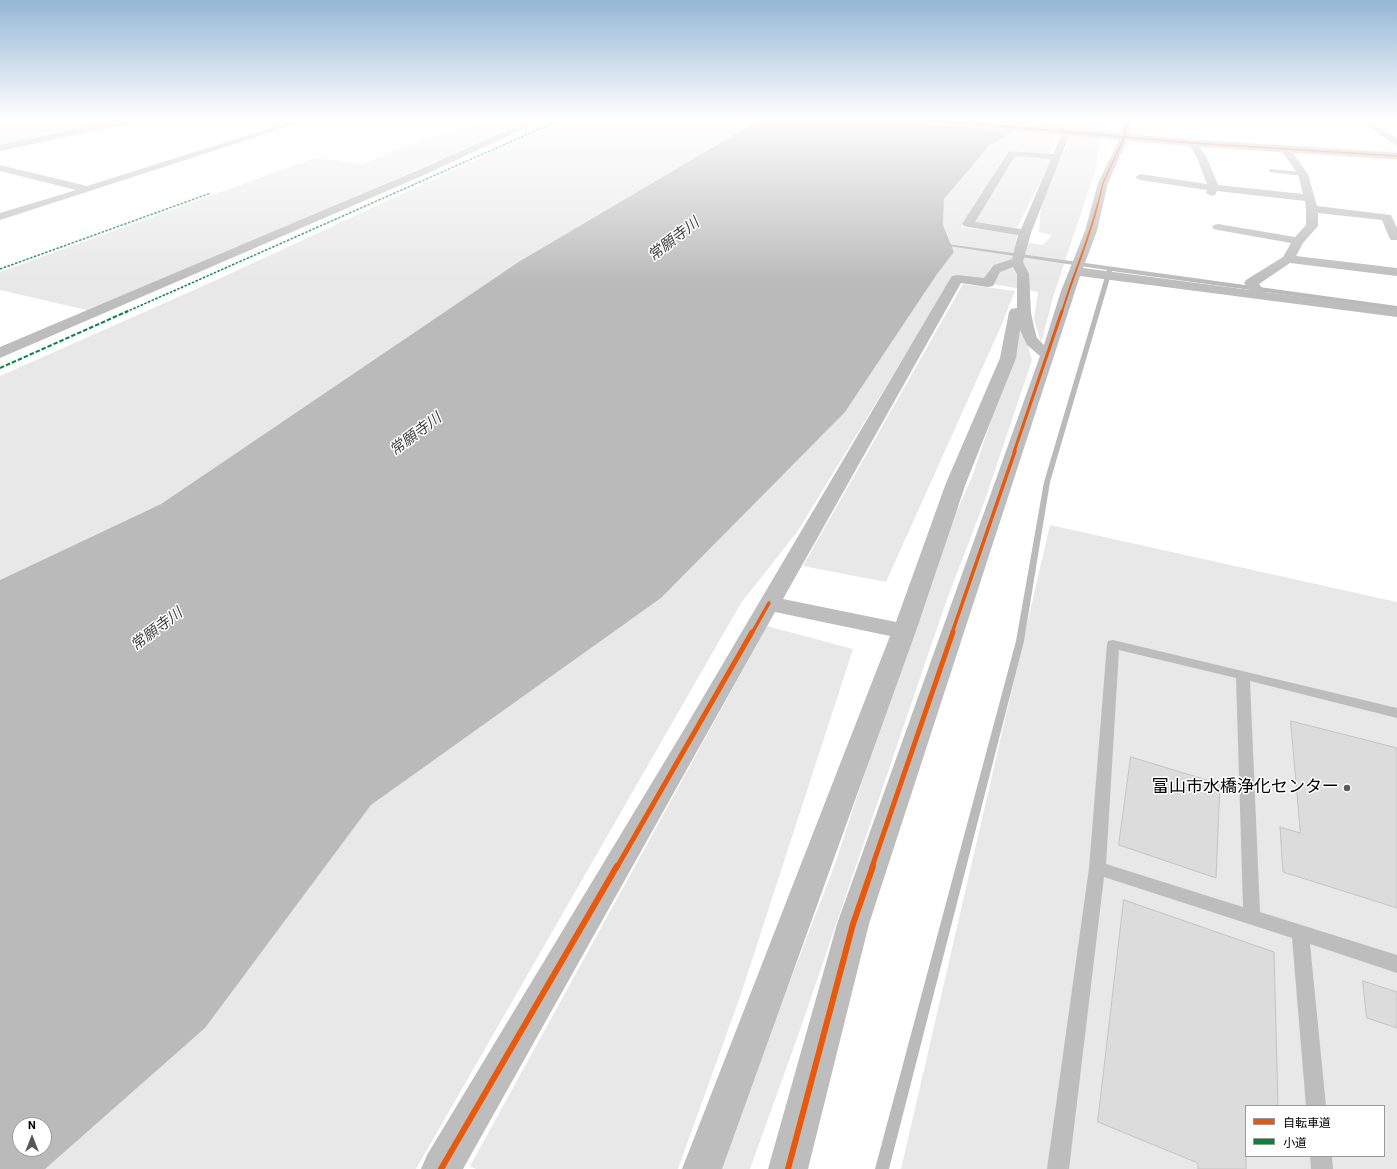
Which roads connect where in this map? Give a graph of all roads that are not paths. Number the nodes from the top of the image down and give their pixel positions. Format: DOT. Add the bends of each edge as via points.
graph roads {
  1 [pos="22,174"];
  2 [pos="137,174"];
  3 [pos="419,174"];
  4 [pos="999,174"];
  5 [pos="1049,174"];
  6 [pos="1107,174"];
  7 [pos="1207,174"];
  8 [pos="1298,174"];
  9 [pos="1303,174"];
  10 [pos="1140,178"];
  11 [pos="86,190"];
  12 [pos="1212,190"];
  13 [pos="1310,203"];
  14 [pos="0,217"];
  15 [pos="1394,225"];
  16 [pos="1218,227"];
  17 [pos="1025,233"];
  18 [pos="1395,238"];
  19 [pos="1298,241"];
  20 [pos="1288,259"];
  21 [pos="1017,262"];
  22 [pos="1075,271"];
  23 [pos="1397,272"];
  24 [pos="1261,295"];
  25 [pos="1024,313"];
  26 [pos="1397,313"];
  27 [pos="0,353"];
  28 [pos="1048,355"];
  29 [pos="769,603"];
  30 [pos="904,631"];
  31 [pos="1243,675"];
  32 [pos="1397,713"];
  33 [pos="1097,868"];
  34 [pos="1252,918"];
  35 [pos="1300,933"];
  36 [pos="1397,964"];
  37 [pos="1316,1105"];
  38 [pos="1321,1157"];
  39 [pos="441,1169"];
  40 [pos="702,1169"];
  41 [pos="788,1169"];
  42 [pos="1058,1169"];
  43 [pos="1322,1169"];
  1 -- 11 [label="street"];
  2 -- 11 [label="street"];
  3 -- 27 [label="street"];
  4 -- 17 [label="street" via="968,224"];
  5 -- 17 [label="street"];
  6 -- 22 [label="street" via="1092,231"];
  7 -- 12 [label="street"];
  8 -- 9 [label="lane"];
  9 -- 13 [label="street"];
  10 -- 12 [label="street"];
  11 -- 14 [label="street"];
  12 -- 13 [label="street" via="1252,193"];
  13 -- 15 [label="street" via="1387,217"];
  13 -- 19 [label="street" via="1312,226"];
  15 -- 18 [label="street"];
  16 -- 19 [label="street"];
  17 -- 21 [label="street"];
  19 -- 20 [label="street"];
  20 -- 23 [label="street"];
  20 -- 24 [label="street" via="1251,283"];
  21 -- 25 [label="street" via="1023,274"];
  21 -- 29 [label="street" via="1001,265 991,275 988,283 957,279"];
  22 -- 24 [label="street"];
  22 -- 28 [label="street"];
  24 -- 26 [label="street"];
  25 -- 28 [label="street" via="1031,340 1036,348"];
  25 -- 30 [label="street" via="1016,312 1008,358 956,483"];
  28 -- 41 [label="street" via="853,924"];
  29 -- 30 [label="street"];
  29 -- 39 [label="street"];
  30 -- 40 [label="street"];
  31 -- 32 [label="lane"];
  31 -- 33 [label="lane" via="1113,644"];
  31 -- 34 [label="lane"];
  33 -- 34 [label="lane"];
  33 -- 42 [label="lane"];
  34 -- 35 [label="lane"];
  35 -- 36 [label="lane"];
  35 -- 37 [label="lane"];
  38 -- 43 [label="lane"];
}
